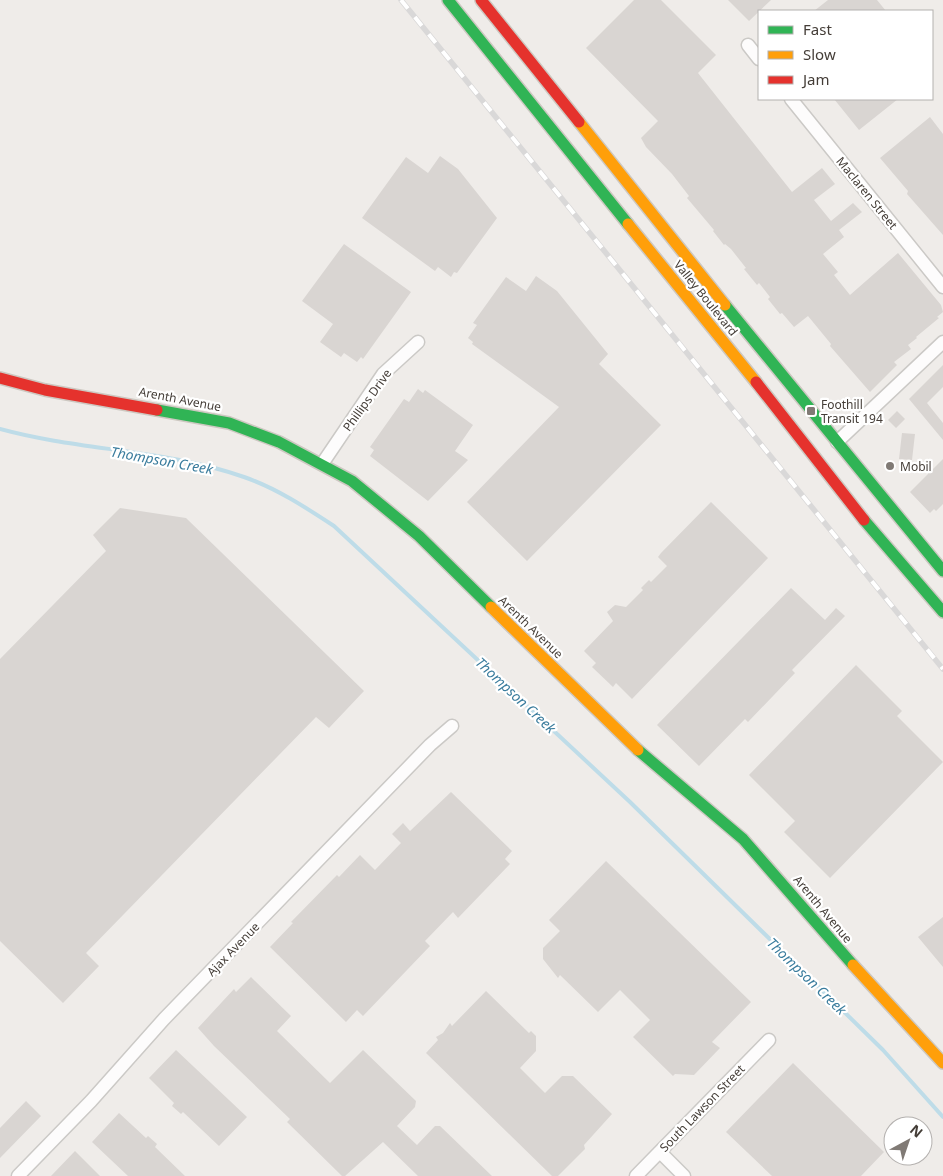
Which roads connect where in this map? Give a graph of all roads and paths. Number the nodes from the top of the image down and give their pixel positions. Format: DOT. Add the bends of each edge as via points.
graph roads {
  1 [pos="448,0"];
  2 [pos="481,0"];
  3 [pos="471,29"];
  4 [pos="748,45"];
  5 [pos="758,58"];
  6 [pos="546,81"];
  7 [pos="792,100"];
  8 [pos="943,287"];
  9 [pos="418,342"];
  10 [pos="943,342"];
  11 [pos="0,378"];
  12 [pos="827,450"];
  13 [pos="322,464"];
  14 [pos="943,571"];
  15 [pos="943,612"];
  16 [pos="452,726"];
  17 [pos="769,1040"];
  18 [pos="943,1063"];
  19 [pos="660,1152"];
  20 [pos="18,1176"];
  21 [pos="636,1176"];
  22 [pos="684,1176"];
  1 -- 3 [label="main road, Valley Boulevard"];
  2 -- 6 [label="main road, Valley Boulevard"];
  3 -- 6 [label="main road" via="522,72 536,81"];
  3 -- 12 [label="main road, Valley Boulevard"];
  4 -- 5 [label="street"];
  6 -- 12 [label="main road, Valley Boulevard" via="722,303"];
  7 -- 8 [label="street, Maclaren Street"];
  9 -- 13 [label="street, Phillips Drive" via="383,374"];
  10 -- 12 [label="street"];
  11 -- 13 [label="main road, Arenth Avenue" via="45,390 229,423 279,442"];
  12 -- 14 [label="main road, Valley Boulevard" via="882,500"];
  12 -- 15 [label="main road, Valley Boulevard" via="862,517"];
  13 -- 18 [label="main road, Arenth Avenue" via="352,480 418,536 618,732 743,839 779,878 814,924"];
  16 -- 20 [label="street, Ajax Avenue" via="164,1019"];
  17 -- 19 [label="street, South Lawson Street"];
  19 -- 21 [label="street, South Lawson Street"];
  19 -- 22 [label="street"];
}
